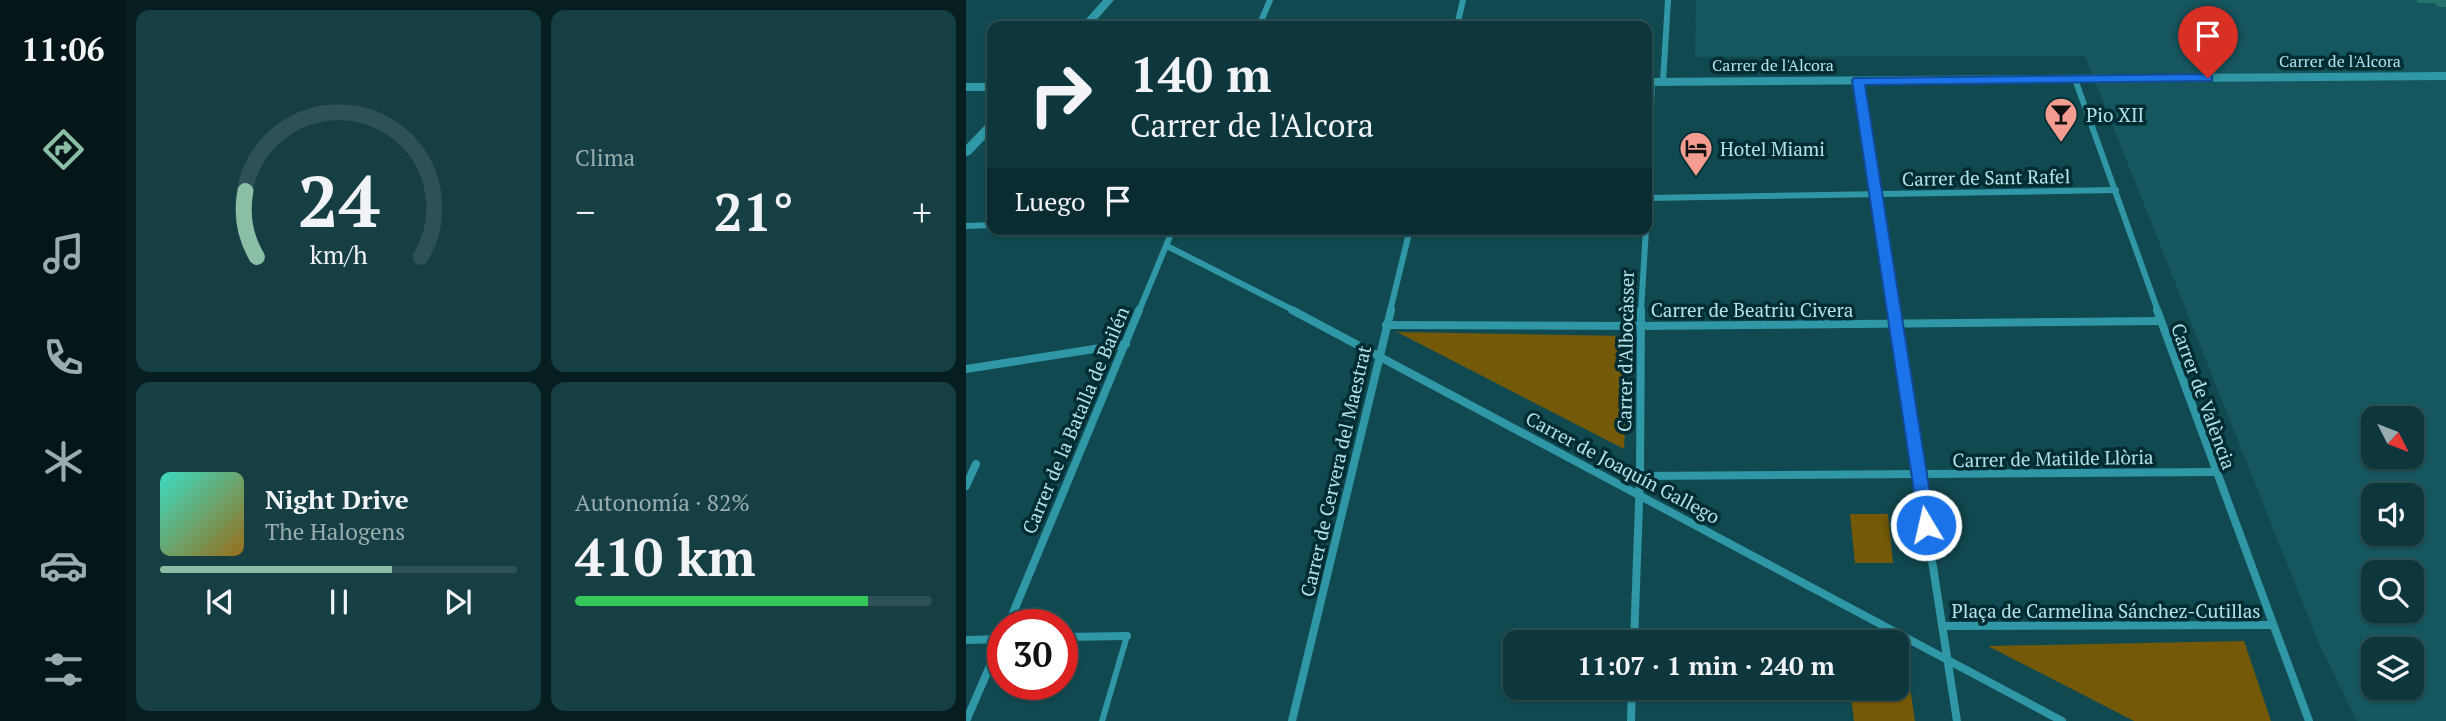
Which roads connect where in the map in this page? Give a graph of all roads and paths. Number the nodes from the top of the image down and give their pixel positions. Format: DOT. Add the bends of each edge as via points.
graph roads {
  1 [pos="1109,0"];
  2 [pos="1270,0"];
  3 [pos="1463,0"];
  4 [pos="1668,0"];
  5 [pos="1090,21"];
  6 [pos="1261,21"];
  7 [pos="1458,21"];
  8 [pos="2446,76"];
  9 [pos="2075,79"];
  10 [pos="1858,80"];
  11 [pos="1654,82"];
  12 [pos="987,87"];
  13 [pos="966,88"];
  14 [pos="1652,115"];
  15 [pos="987,130"];
  16 [pos="966,152"];
  17 [pos="2116,190"];
  18 [pos="1875,194"];
  19 [pos="1652,198"];
  20 [pos="987,225"];
  21 [pos="966,226"];
  22 [pos="1171,235"];
  23 [pos="1408,235"];
  24 [pos="1646,235"];
  25 [pos="1167,246"];
  26 [pos="2160,321"];
  27 [pos="1895,324"];
  28 [pos="1386,325"];
  29 [pos="1640,326"];
  30 [pos="1126,344"];
  31 [pos="1378,354"];
  32 [pos="966,369"];
  33 [pos="966,465"];
  34 [pos="2215,472"];
  35 [pos="1640,475"];
  36 [pos="1918,475"];
  37 [pos="966,486"];
  38 [pos="1639,494"];
  39 [pos="1015,609"];
  40 [pos="2271,625"];
  41 [pos="1942,626"];
  42 [pos="1634,630"];
  43 [pos="1127,636"];
  44 [pos="1078,637"];
  45 [pos="987,639"];
  46 [pos="966,640"];
  47 [pos="1946,658"];
  48 [pos="987,673"];
  49 [pos="1632,700"];
  50 [pos="966,721"];
  51 [pos="1102,721"];
  52 [pos="1292,721"];
  53 [pos="1631,721"];
  54 [pos="1957,721"];
  55 [pos="2062,721"];
  56 [pos="2309,721"];
  1 -- 5 [label="street"];
  2 -- 6 [label="street"];
  3 -- 7 [label="street"];
  4 -- 11 [label="street"];
  8 -- 9 [label="street, Carrer de l'Alcora"];
  9 -- 10 [label="street, Carrer de l'Alcora"];
  9 -- 17 [label="street, Carrer de València"];
  10 -- 11 [label="street, Carrer de l'Alcora"];
  10 -- 18 [label="street"];
  11 -- 14 [label="street"];
  12 -- 13 [label="street"];
  15 -- 16 [label="street"];
  17 -- 18 [label="street, Carrer de Sant Rafel"];
  17 -- 26 [label="street, Carrer de València"];
  18 -- 19 [label="street, Carrer de Sant Rafel"];
  18 -- 27 [label="street"];
  20 -- 21 [label="street"];
  22 -- 25 [label="street, Carrer de la Batalla de Bailén"];
  23 -- 28 [label="street, Carrer de Cervera del Maestrat"];
  24 -- 29 [label="street, Carrer d'Albocàsser"];
  25 -- 30 [label="street, Carrer de la Batalla de Bailén"];
  25 -- 31 [label="street, Carrer de Joaquín Gallego"];
  26 -- 27 [label="street, Carrer de Beatriu Civera"];
  26 -- 34 [label="street, Carrer de València"];
  27 -- 29 [label="street, Carrer de Beatriu Civera"];
  27 -- 36 [label="street"];
  28 -- 29 [label="street, Carrer de Beatriu Civera"];
  28 -- 31 [label="street, Carrer de Cervera del Maestrat"];
  29 -- 35 [label="street, Carrer d'Albocàsser"];
  30 -- 32 [label="street"];
  30 -- 39 [label="street, Carrer de la Batalla de Bailén"];
  31 -- 38 [label="street, Carrer de Joaquín Gallego"];
  31 -- 52 [label="street, Carrer de Cervera del Maestrat"];
  33 -- 37 [label="street" via="976,464"];
  34 -- 36 [label="street, Carrer de Matilde Llòria"];
  34 -- 40 [label="street, Carrer de València"];
  35 -- 36 [label="street, Carrer de Matilde Llòria"];
  35 -- 38 [label="street, Carrer d'Albocàsser"];
  36 -- 41 [label="street"];
  38 -- 42 [label="street, Carrer d'Albocàsser"];
  38 -- 47 [label="street, Carrer de Joaquín Gallego"];
  40 -- 41 [label="street, Plaça de Carmelina Sánchez-Cutillas"];
  40 -- 56 [label="street, Carrer de València"];
  41 -- 47 [label="street"];
  43 -- 44 [label="street"];
  43 -- 51 [label="lane"];
  45 -- 46 [label="street"];
  47 -- 54 [label="street"];
  47 -- 55 [label="street, Carrer de Joaquín Gallego"];
  48 -- 50 [label="street"];
  49 -- 53 [label="street"];
}
